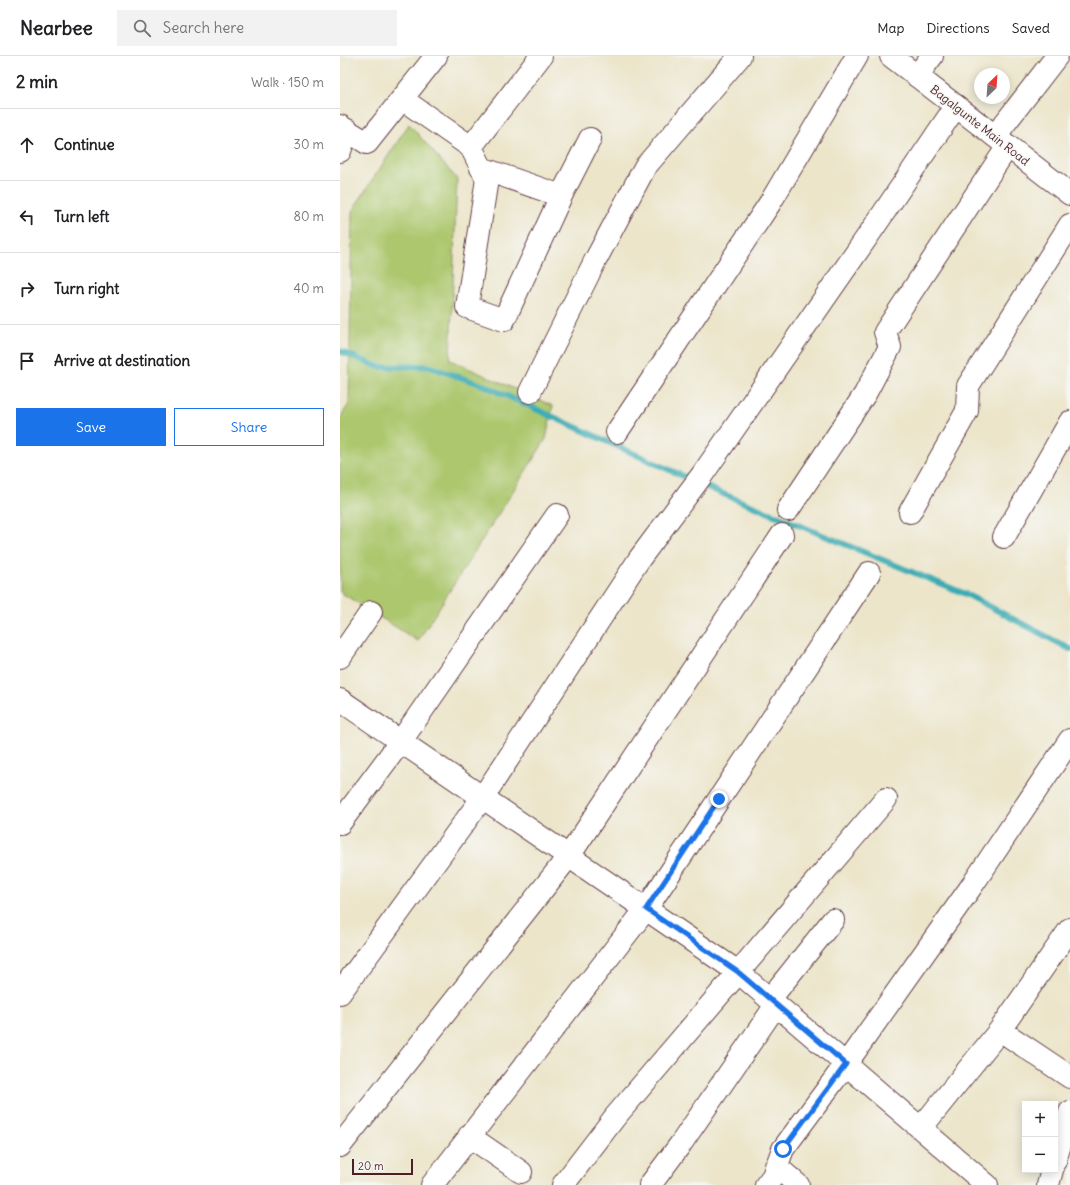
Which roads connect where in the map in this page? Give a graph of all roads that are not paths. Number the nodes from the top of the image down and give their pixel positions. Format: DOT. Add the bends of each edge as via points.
graph roads {
  1 [pos="436,56"];
  2 [pos="541,56"];
  3 [pos="740,56"];
  4 [pos="857,56"];
  5 [pos="891,56"];
  6 [pos="932,56"];
  7 [pos="1057,56"];
  8 [pos="917,76"];
  9 [pos="402,99"];
  10 [pos="956,106"];
  11 [pos="344,128"];
  12 [pos="590,139"];
  13 [pos="1002,141"];
  14 [pos="471,147"];
  15 [pos="340,151"];
  16 [pos="481,168"];
  17 [pos="1068,189"];
  18 [pos="561,196"];
  19 [pos="1070,225"];
  20 [pos="530,392"];
  21 [pos="1070,422"];
  22 [pos="617,432"];
  23 [pos="788,510"];
  24 [pos="910,512"];
  25 [pos="557,515"];
  26 [pos="782,535"];
  27 [pos="1004,536"];
  28 [pos="869,573"];
  29 [pos="371,612"];
  30 [pos="340,657"];
  31 [pos="340,700"];
  32 [pos="1070,740"];
  33 [pos="401,741"];
  34 [pos="483,797"];
  35 [pos="886,799"];
  36 [pos="340,823"];
  37 [pos="569,856"];
  38 [pos="646,909"];
  39 [pos="833,920"];
  40 [pos="1068,937"];
  41 [pos="738,972"];
  42 [pos="340,993"];
  43 [pos="773,1002"];
  44 [pos="1000,1030"];
  45 [pos="846,1064"];
  46 [pos="1070,1078"];
  47 [pos="1070,1112"];
  48 [pos="921,1128"];
  49 [pos="469,1136"];
  50 [pos="340,1146"];
  51 [pos="1058,1151"];
  52 [pos="776,1166"];
  53 [pos="521,1172"];
  54 [pos="1051,1173"];
  55 [pos="432,1185"];
  56 [pos="563,1185"];
  57 [pos="650,1185"];
  58 [pos="766,1185"];
  59 [pos="798,1185"];
  60 [pos="987,1185"];
  61 [pos="1048,1185"];
  1 -- 9 [label="street"];
  2 -- 14 [label="street"];
  3 -- 20 [label="street" via="645,167 595,260"];
  4 -- 22 [label="street" via="770,203"];
  5 -- 8 [label="street, Bagalgunte Main Road"];
  6 -- 8 [label="street"];
  7 -- 13 [label="street"];
  8 -- 10 [label="street, Bagalgunte Main Road"];
  9 -- 11 [label="street" via="367,143"];
  9 -- 14 [label="street"];
  10 -- 13 [label="street, Bagalgunte Main Road"];
  10 -- 34 [label="street" via="702,475 640,558"];
  11 -- 15 [label="street"];
  12 -- 18 [label="street"];
  13 -- 17 [label="street, Bagalgunte Main Road"];
  13 -- 23 [label="street" via="885,332 890,347 865,394"];
  14 -- 16 [label="street"];
  16 -- 18 [label="street"];
  16 -- 18 [label="street" via="487,179 467,307 504,320"];
  19 -- 24 [label="street" via="968,386 967,411"];
  21 -- 27 [label="street"];
  25 -- 33 [label="street"];
  26 -- 37 [label="street"];
  28 -- 38 [label="street"];
  29 -- 30 [label="street"];
  31 -- 33 [label="street"];
  32 -- 45 [label="street" via="971,887"];
  33 -- 34 [label="street"];
  33 -- 36 [label="street"];
  34 -- 37 [label="street"];
  34 -- 42 [label="street"];
  35 -- 41 [label="street"];
  37 -- 38 [label="street"];
  37 -- 50 [label="street"];
  38 -- 41 [label="street"];
  38 -- 49 [label="street"];
  39 -- 43 [label="street"];
  40 -- 44 [label="street"];
  41 -- 43 [label="street"];
  41 -- 56 [label="street" via="615,1117"];
  43 -- 45 [label="street"];
  43 -- 57 [label="street" via="680,1145"];
  44 -- 46 [label="street"];
  44 -- 48 [label="street"];
  45 -- 48 [label="street"];
  45 -- 52 [label="street" via="783,1149"];
  47 -- 51 [label="street"];
  48 -- 60 [label="street"];
  49 -- 53 [label="street"];
  49 -- 55 [label="street"];
  52 -- 58 [label="street" via="773,1176"];
  52 -- 59 [label="street"];
  54 -- 61 [label="street"];
}
